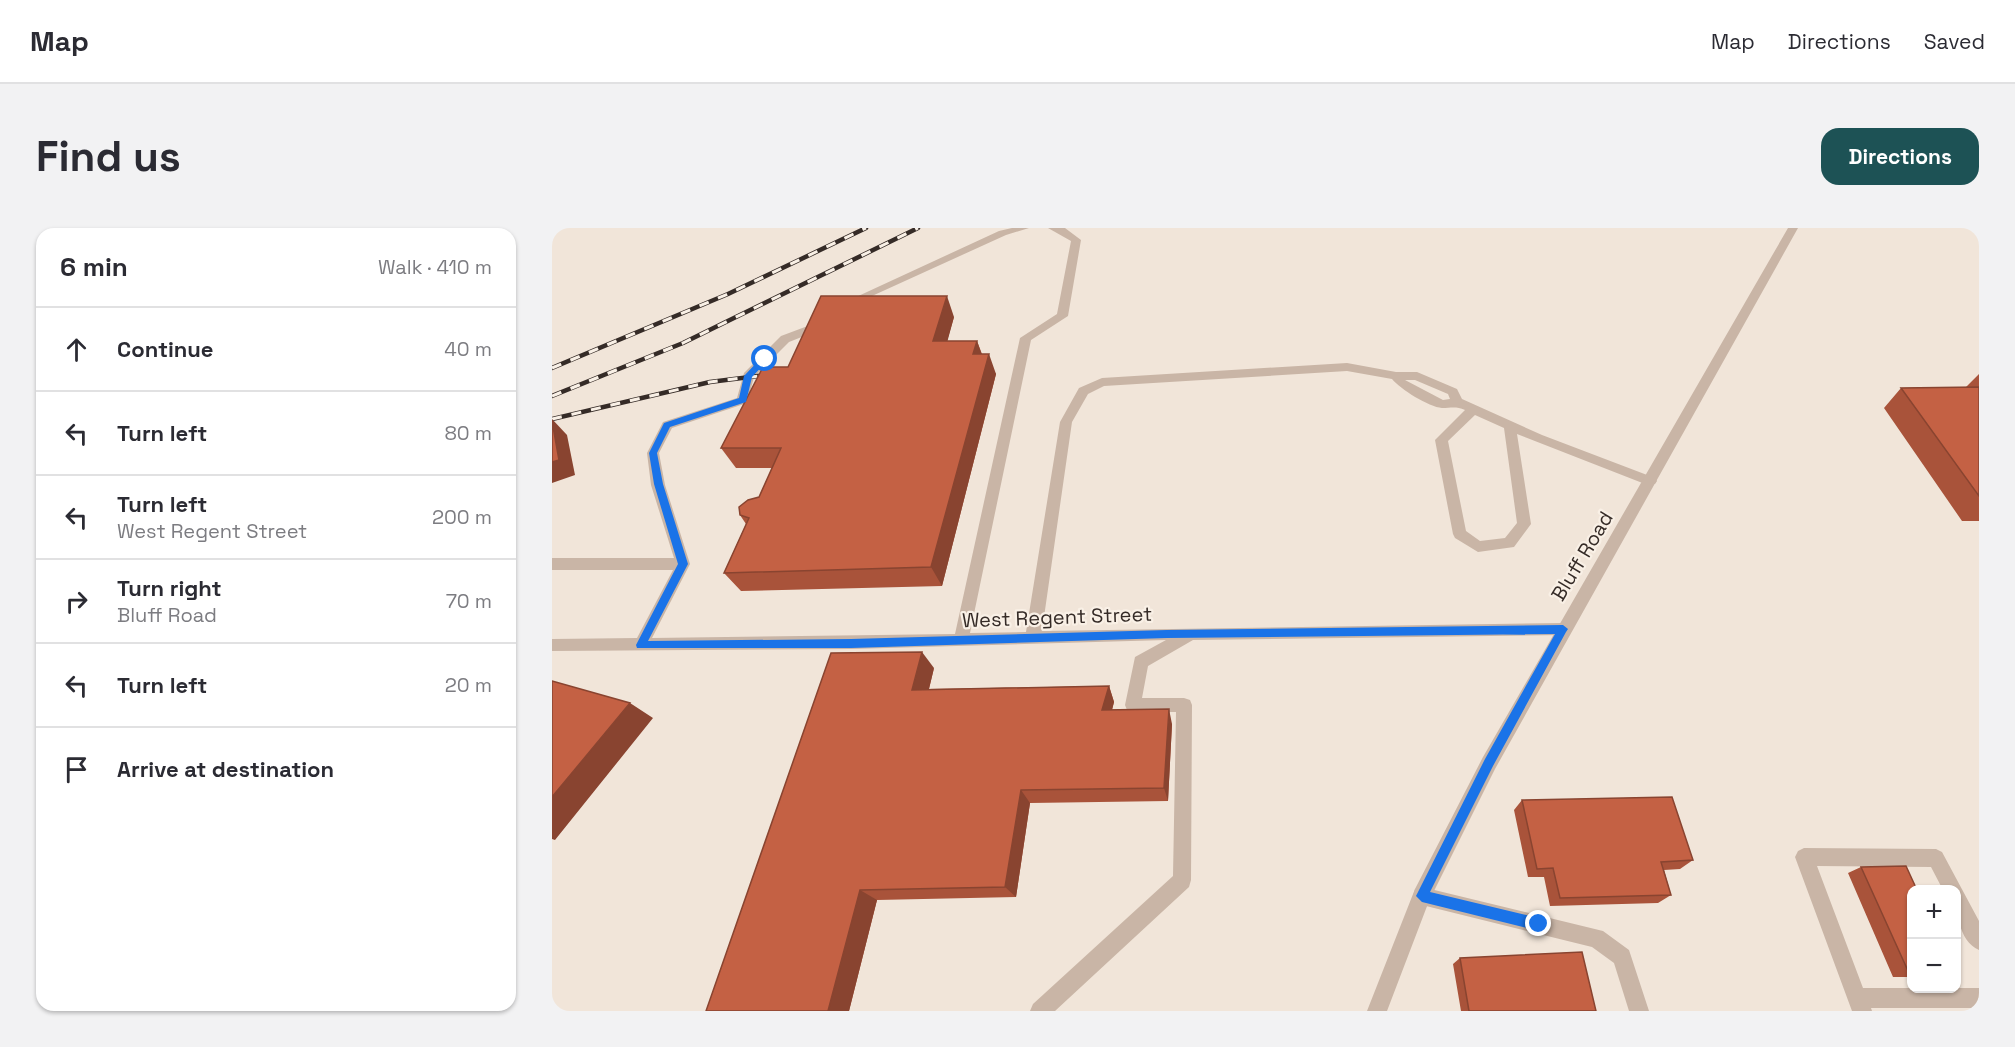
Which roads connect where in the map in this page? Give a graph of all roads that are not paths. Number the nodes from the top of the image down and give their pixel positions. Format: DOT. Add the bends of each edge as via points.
graph roads {
  1 [pos="1024,228"];
  2 [pos="1053,228"];
  3 [pos="1793,228"];
  4 [pos="1473,410"];
  5 [pos="1510,426"];
  6 [pos="1650,481"];
  7 [pos="552,564"];
  8 [pos="683,564"];
  9 [pos="1563,629"];
  10 [pos="1192,634"];
  11 [pos="1033,638"];
  12 [pos="960,640"];
  13 [pos="552,645"];
  14 [pos="641,645"];
  15 [pos="1950,885"];
  16 [pos="1422,896"];
  17 [pos="1961,906"];
  18 [pos="1979,940"];
  19 [pos="1979,998"];
  20 [pos="1859,1004"];
  21 [pos="1040,1011"];
  22 [pos="1377,1011"];
  23 [pos="1639,1011"];
  1 -- 8 [label="street" via="1003,233 831,311 818,327 785,339 748,376 743,400 667,425 653,453 658,484"];
  2 -- 12 [label="street" via="1076,240 1062,316 1026,338"];
  3 -- 6 [label="street, Bluff Road"];
  4 -- 5 [label="street"];
  4 -- 5 [label="street" via="1441,440 1460,534 1478,547 1509,543 1524,524"];
  4 -- 11 [label="street" via="1457,402 1441,404 1403,385 1396,376 1347,367 1102,382 1083,391 1066,422"];
  5 -- 6 [label="street"];
  6 -- 9 [label="street, Bluff Road"];
  7 -- 8 [label="street"];
  8 -- 14 [label="street"];
  9 -- 10 [label="street, West Regent Street"];
  9 -- 16 [label="street, Bluff Road" via="1489,762"];
  10 -- 11 [label="street, West Regent Street"];
  10 -- 21 [label="street" via="1142,662 1133,705 1184,705 1182,880"];
  11 -- 12 [label="street, West Regent Street"];
  12 -- 14 [label="street, West Regent Street"];
  13 -- 14 [label="street, West Regent Street"];
  15 -- 20 [label="street" via="1936,858 1804,857"];
  16 -- 22 [label="street, Bluff Road"];
  16 -- 23 [label="street" via="1596,938 1622,957"];
  17 -- 18 [label="street"];
  19 -- 20 [label="street"];
}
